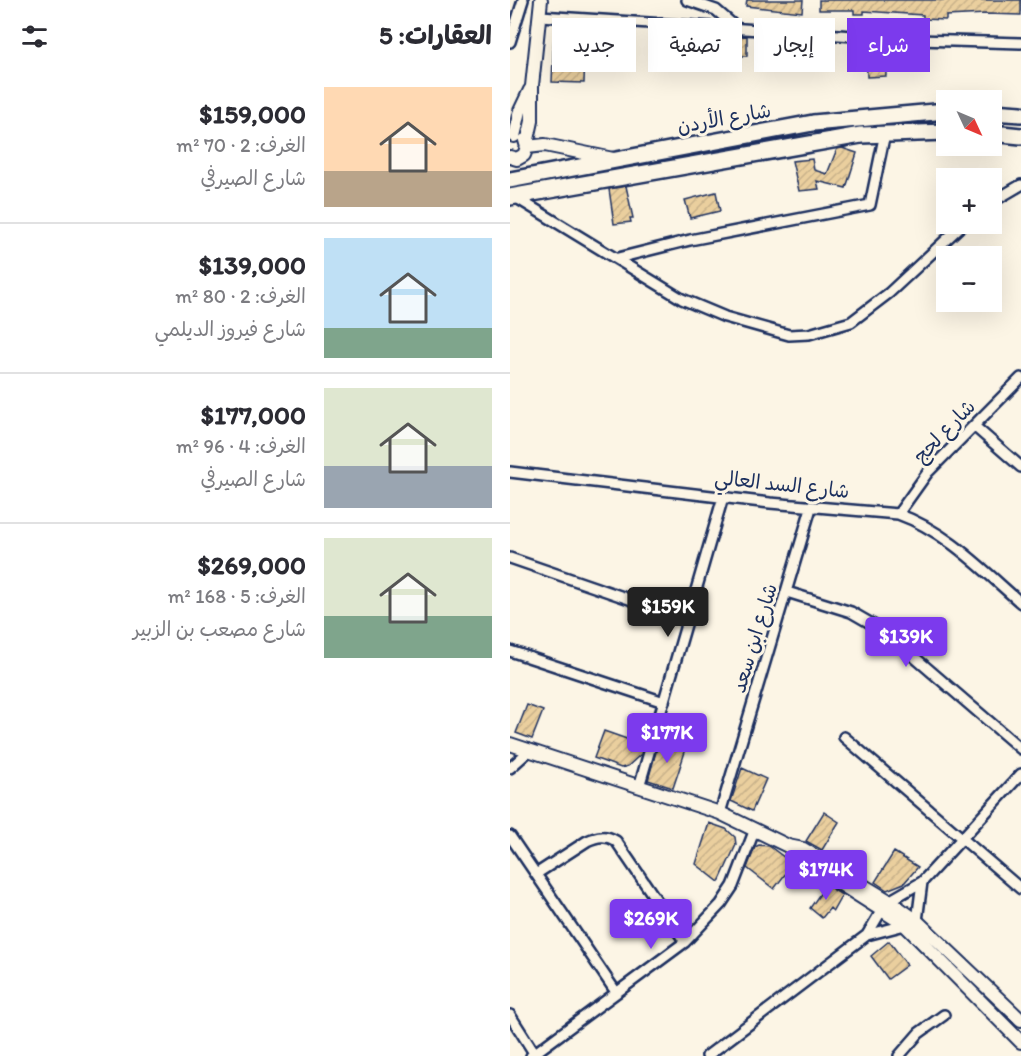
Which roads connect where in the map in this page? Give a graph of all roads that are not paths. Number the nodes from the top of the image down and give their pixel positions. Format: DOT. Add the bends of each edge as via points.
graph roads {
  1 [pos="523,0"];
  2 [pos="541,0"];
  3 [pos="687,0"];
  4 [pos="540,16"];
  5 [pos="725,18"];
  6 [pos="648,23"];
  7 [pos="742,29"];
  8 [pos="510,42"];
  9 [pos="1021,43"];
  10 [pos="532,86"];
  11 [pos="936,112"];
  12 [pos="1002,113"];
  13 [pos="1021,114"];
  14 [pos="936,132"];
  15 [pos="885,133"];
  16 [pos="1002,135"];
  17 [pos="512,136"];
  18 [pos="1021,136"];
  19 [pos="527,146"];
  20 [pos="510,157"];
  21 [pos="615,159"];
  22 [pos="510,180"];
  23 [pos="1021,185"];
  24 [pos="512,196"];
  25 [pos="1002,196"];
  26 [pos="952,234"];
  27 [pos="618,258"];
  28 [pos="1021,378"];
  29 [pos="974,426"];
  30 [pos="1021,467"];
  31 [pos="510,472"];
  32 [pos="723,497"];
  33 [pos="812,507"];
  34 [pos="898,514"];
  35 [pos="510,558"];
  36 [pos="787,592"];
  37 [pos="1021,603"];
  38 [pos="687,619"];
  39 [pos="510,651"];
  40 [pos="664,702"];
  41 [pos="844,737"];
  42 [pos="510,744"];
  43 [pos="1021,749"];
  44 [pos="530,750"];
  45 [pos="510,768"];
  46 [pos="1021,774"];
  47 [pos="639,787"];
  48 [pos="720,813"];
  49 [pos="755,829"];
  50 [pos="510,836"];
  51 [pos="962,838"];
  52 [pos="536,874"];
  53 [pos="922,882"];
  54 [pos="1021,889"];
  55 [pos="886,904"];
  56 [pos="911,923"];
  57 [pos="867,935"];
  58 [pos="685,942"];
  59 [pos="616,992"];
  60 [pos="510,1015"];
  61 [pos="944,1015"];
  62 [pos="1021,1020"];
  63 [pos="1021,1042"];
  64 [pos="534,1055"];
  65 [pos="707,1056"];
  66 [pos="899,1056"];
  1 -- 8 [label="street"];
  2 -- 4 [label="street"];
  3 -- 5 [label="street" via="716,10"];
  4 -- 6 [label="street"];
  4 -- 10 [label="street"];
  7 -- 9 [label="street"];
  10 -- 17 [label="street"];
  10 -- 19 [label="street"];
  11 -- 21 [label="highway, شارع الأردن" via="813,123"];
  12 -- 13 [label="highway"];
  14 -- 15 [label="highway, شارع الأردن"];
  15 -- 24 [label="highway, شارع الأردن"];
  15 -- 27 [label="street" via="870,205"];
  16 -- 18 [label="highway"];
  17 -- 19 [label="street" via="522,138"];
  19 -- 20 [label="street" via="521,158"];
  19 -- 21 [label="street"];
  21 -- 22 [label="highway, شارع الأردن"];
  23 -- 25 [label="street"];
  24 -- 27 [label="street"];
  26 -- 27 [label="street" via="866,313 851,322 809,334 775,333 725,317 682,299"];
  28 -- 29 [label="street, شارع لحج"];
  29 -- 30 [label="street"];
  29 -- 34 [label="street, شارع لحج" via="928,472"];
  31 -- 32 [label="street, شارع السد العالي"];
  32 -- 33 [label="street, شارع السد العالي"];
  32 -- 38 [label="street"];
  33 -- 34 [label="street, شارع السد العالي"];
  33 -- 36 [label="street, شارع ابن سعد"];
  34 -- 37 [label="street, شارع السد العالي" via="936,532"];
  35 -- 38 [label="street"];
  36 -- 43 [label="street" via="850,612 884,631"];
  36 -- 48 [label="street, شارع ابن سعد"];
  38 -- 40 [label="street"];
  39 -- 40 [label="street"];
  40 -- 47 [label="street"];
  41 -- 51 [label="street"];
  42 -- 44 [label="street"];
  44 -- 45 [label="street"];
  44 -- 47 [label="street"];
  46 -- 51 [label="street"];
  47 -- 48 [label="street"];
  48 -- 49 [label="street"];
  49 -- 55 [label="street" via="803,849"];
  49 -- 58 [label="street" via="733,886"];
  50 -- 52 [label="street"];
  51 -- 53 [label="street"];
  51 -- 54 [label="street"];
  52 -- 58 [label="street" via="587,841 609,837 616,841"];
  52 -- 59 [label="street"];
  53 -- 55 [label="street"];
  53 -- 56 [label="street"];
  55 -- 56 [label="street"];
  55 -- 57 [label="street"];
  56 -- 57 [label="street"];
  56 -- 62 [label="street" via="940,941"];
  56 -- 63 [label="street" via="931,951"];
  57 -- 65 [label="street"];
  58 -- 59 [label="street"];
  59 -- 64 [label="street"];
  60 -- 64 [label="street"];
  61 -- 66 [label="street" via="919,1032"];
}
